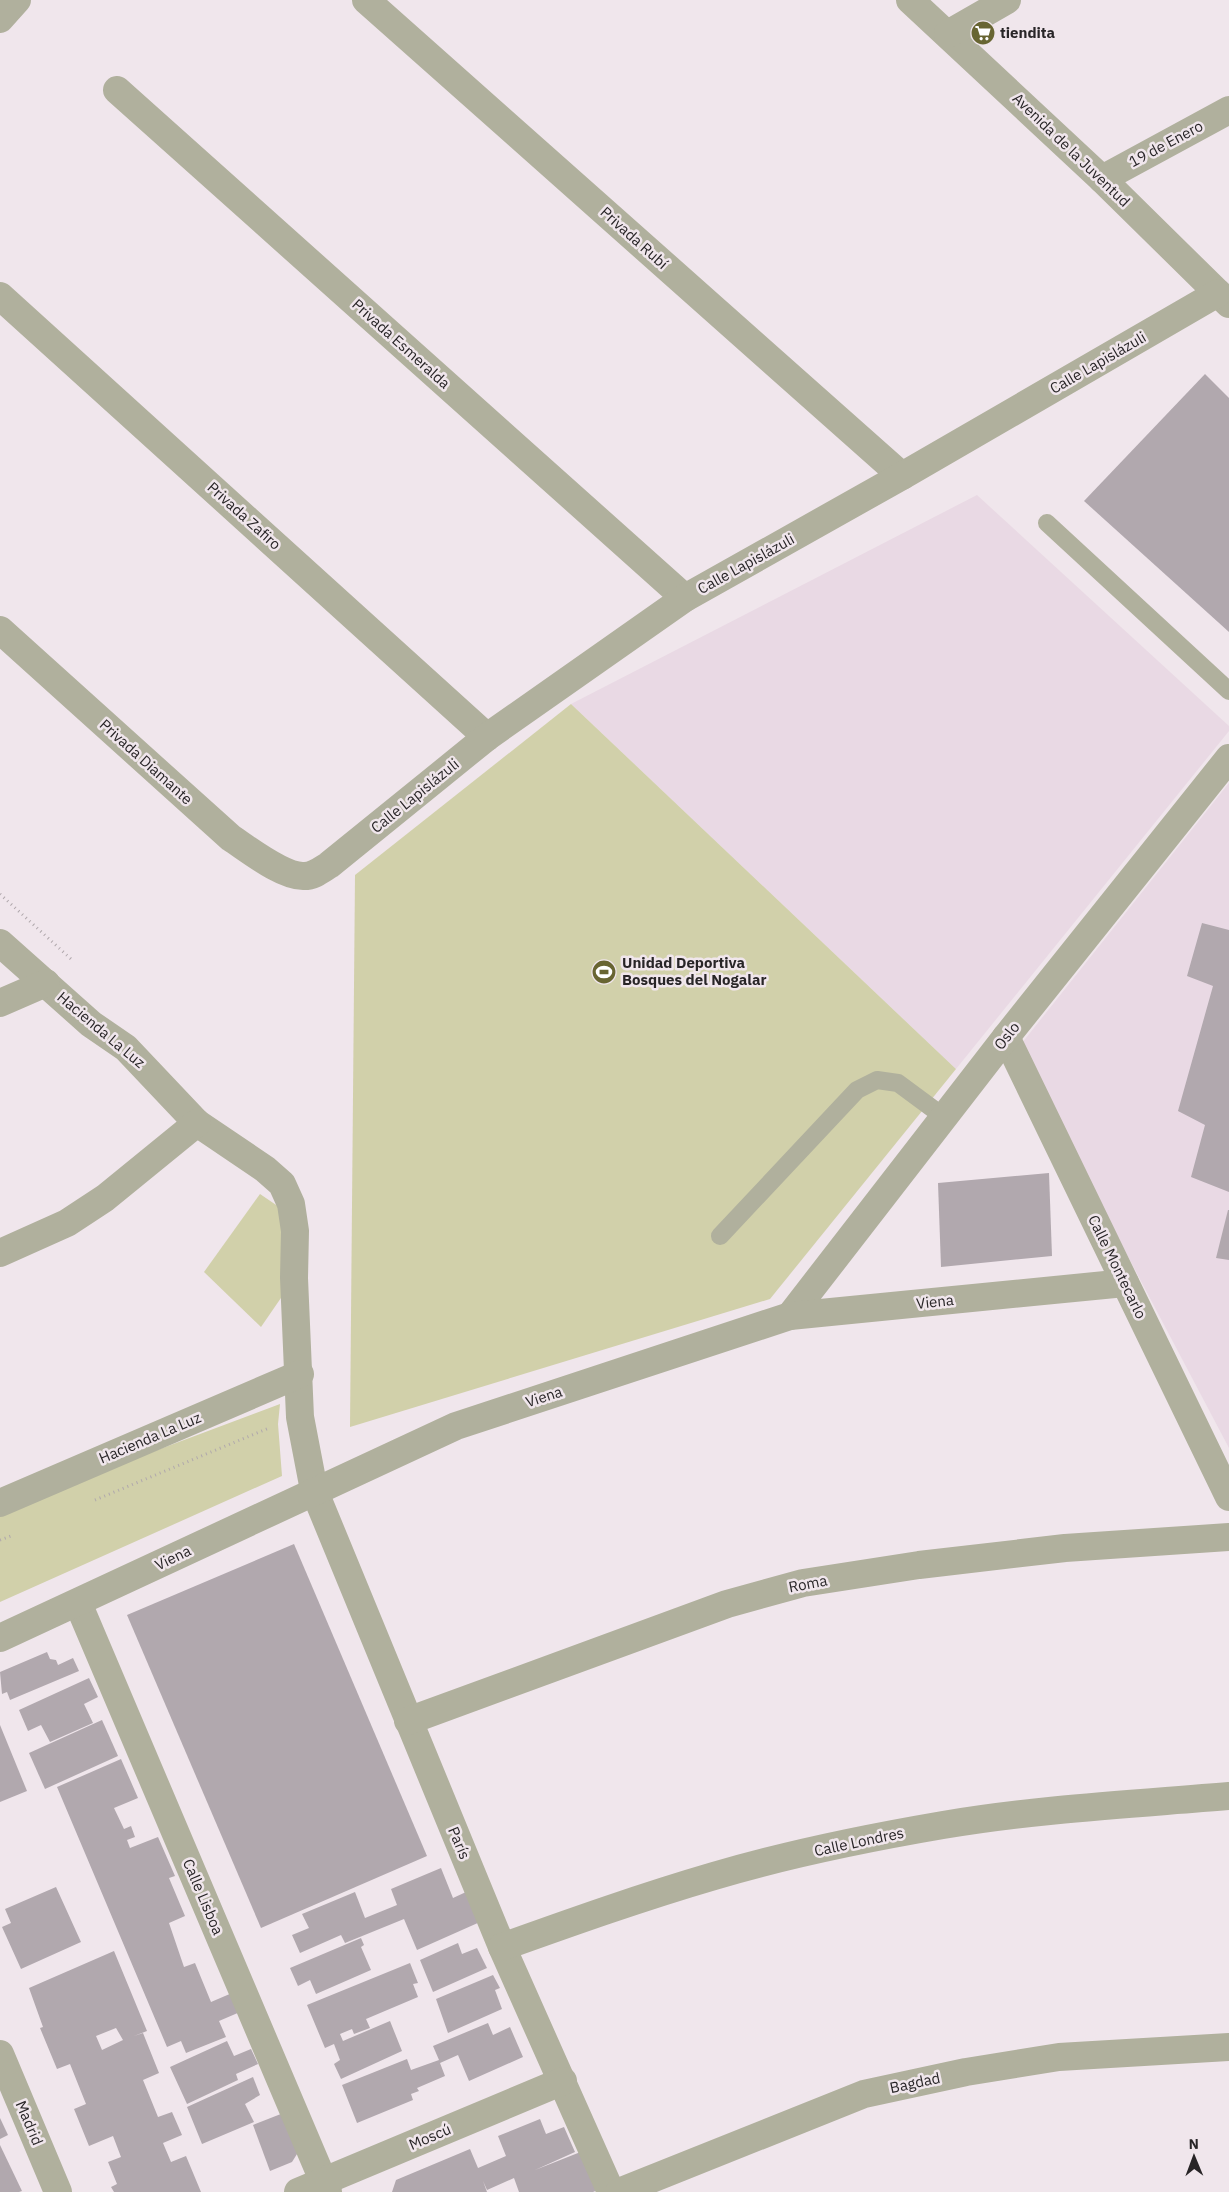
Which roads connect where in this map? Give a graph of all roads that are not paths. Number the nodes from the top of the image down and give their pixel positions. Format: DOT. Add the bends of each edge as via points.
graph roads {
  1 [pos="18,0"];
  2 [pos="366,0"];
  3 [pos="910,0"];
  4 [pos="1007,0"];
  5 [pos="0,20"];
  6 [pos="948,34"];
  7 [pos="117,90"];
  8 [pos="1229,110"];
  9 [pos="1102,178"];
  10 [pos="0,296"];
  11 [pos="1223,298"];
  12 [pos="902,476"];
  13 [pos="1047,523"];
  14 [pos="685,598"];
  15 [pos="0,630"];
  16 [pos="1229,691"];
  17 [pos="487,737"];
  18 [pos="1229,758"];
  19 [pos="303,877"];
  20 [pos="0,943"];
  21 [pos="46,983"];
  22 [pos="0,1003"];
  23 [pos="1006,1037"];
  24 [pos="944,1117"];
  25 [pos="197,1123"];
  26 [pos="720,1236"];
  27 [pos="0,1253"];
  28 [pos="1125,1282"];
  29 [pos="790,1316"];
  30 [pos="300,1374"];
  31 [pos="314,1490"];
  32 [pos="1229,1497"];
  33 [pos="0,1503"];
  34 [pos="1229,1536"];
  35 [pos="78,1603"];
  36 [pos="0,1638"];
  37 [pos="408,1721"];
  38 [pos="1229,1796"];
  39 [pos="502,1947"];
  40 [pos="1229,2047"];
  41 [pos="0,2054"];
  42 [pos="563,2082"];
  43 [pos="326,2187"];
  44 [pos="58,2192"];
  45 [pos="298,2192"];
  46 [pos="611,2192"];
  47 [pos="619,2192"];
  1 -- 5 [label="street"];
  2 -- 12 [label="street, Privada Rubí"];
  3 -- 6 [label="street, Avenida de la Juventud"];
  4 -- 6 [label="street"];
  6 -- 9 [label="street, Avenida de la Juventud"];
  7 -- 14 [label="street, Privada Esmeralda"];
  8 -- 9 [label="street, 19 de Enero"];
  9 -- 11 [label="street, Avenida de la Juventud"];
  10 -- 17 [label="street, Privada Zafiro"];
  11 -- 12 [label="street, Calle Lapislázuli"];
  12 -- 14 [label="street, Calle Lapislázuli"];
  13 -- 16 [label="lane"];
  14 -- 17 [label="street, Calle Lapislázuli"];
  15 -- 19 [label="street, Privada Diamante" via="231,838 279,868"];
  17 -- 19 [label="street, Calle Lapislázuli" via="329,865"];
  18 -- 23 [label="street, Oslo"];
  20 -- 21 [label="street, Hacienda La Luz"];
  21 -- 22 [label="street"];
  21 -- 25 [label="street, Hacienda La Luz" via="91,1024 126,1048"];
  23 -- 24 [label="street, Oslo"];
  23 -- 28 [label="street, Calle Montecarlo"];
  24 -- 26 [label="lane" via="898,1083 877,1080 857,1090"];
  24 -- 29 [label="street, Oslo"];
  25 -- 27 [label="street" via="98,1203 67,1223"];
  25 -- 30 [label="street, Hacienda La Luz" via="265,1169 282,1184 291,1204 295,1231 294,1278"];
  28 -- 29 [label="street, Viena"];
  28 -- 32 [label="street, Calle Montecarlo"];
  29 -- 31 [label="street, Viena" via="456,1426"];
  30 -- 31 [label="street, Hacienda La Luz" via="300,1417"];
  30 -- 33 [label="street, Hacienda La Luz"];
  31 -- 35 [label="street, Viena"];
  31 -- 37 [label="street, París"];
  34 -- 37 [label="street, Roma" via="1065,1548 803,1583 727,1604"];
  35 -- 36 [label="street, Viena"];
  35 -- 43 [label="street, Calle Lisboa"];
  37 -- 39 [label="street, París"];
  38 -- 39 [label="street, Calle Londres" via="1088,1807 953,1824 834,1847 716,1875"];
  39 -- 42 [label="street, París"];
  40 -- 47 [label="street, Bagdad" via="1059,2057 966,2072 864,2094"];
  41 -- 44 [label="street, Madrid"];
  42 -- 43 [label="street, Moscú"];
  42 -- 46 [label="street, París"];
  43 -- 45 [label="street, Moscú"];
}
